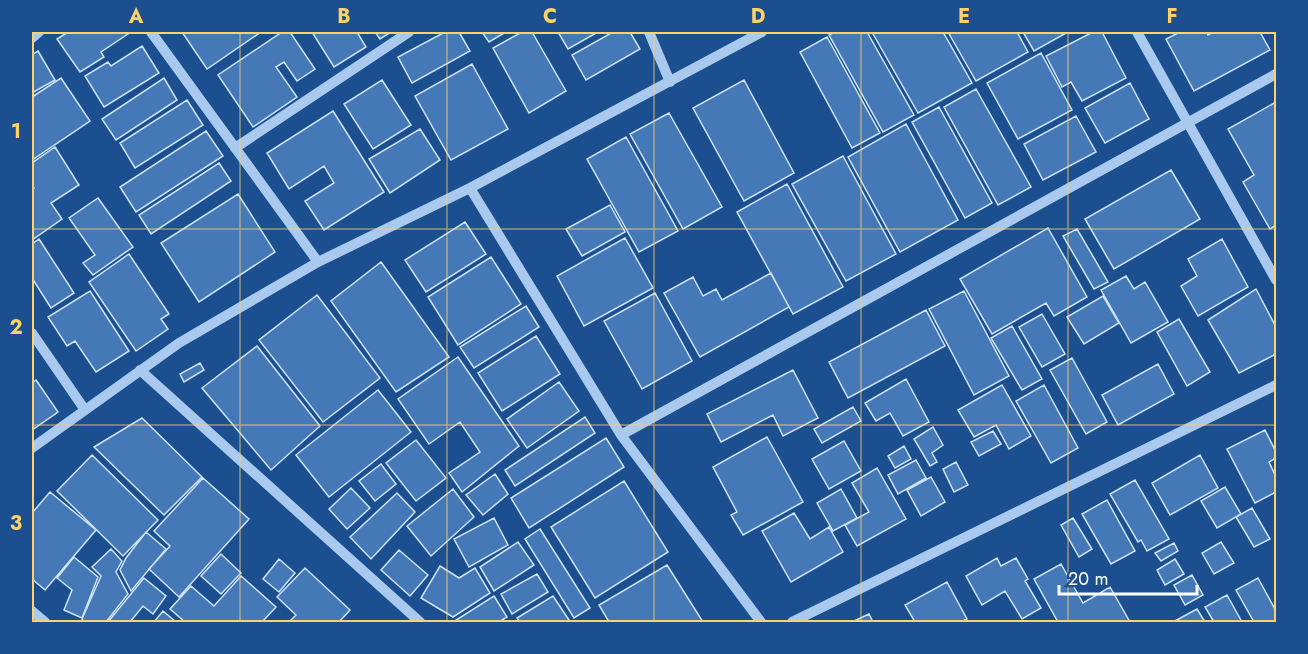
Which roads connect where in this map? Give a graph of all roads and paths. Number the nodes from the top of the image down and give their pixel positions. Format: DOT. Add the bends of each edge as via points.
graph roads {
  1 [pos="39,32"];
  2 [pos="151,32"];
  3 [pos="409,32"];
  4 [pos="649,32"];
  5 [pos="762,32"];
  6 [pos="1137,32"];
  7 [pos="32,38"];
  8 [pos="1276,74"];
  9 [pos="670,82"];
  10 [pos="1188,124"];
  11 [pos="235,148"];
  12 [pos="470,188"];
  13 [pos="318,262"];
  14 [pos="1276,280"];
  15 [pos="32,333"];
  16 [pos="140,370"];
  17 [pos="1276,385"];
  18 [pos="85,410"];
  19 [pos="621,435"];
  20 [pos="32,448"];
  21 [pos="32,611"];
  22 [pos="45,622"];
  23 [pos="420,622"];
  24 [pos="761,622"];
  25 [pos="792,622"];
  1 -- 7 [label="street"];
  2 -- 11 [label="street"];
  3 -- 11 [label="street"];
  4 -- 9 [label="street"];
  5 -- 9 [label="street"];
  6 -- 10 [label="street"];
  8 -- 10 [label="street"];
  9 -- 12 [label="street"];
  10 -- 14 [label="street"];
  10 -- 19 [label="street"];
  11 -- 13 [label="street"];
  12 -- 13 [label="street"];
  12 -- 19 [label="street"];
  13 -- 16 [label="street"];
  15 -- 18 [label="street"];
  16 -- 18 [label="street"];
  16 -- 23 [label="street"];
  17 -- 25 [label="street"];
  18 -- 20 [label="street"];
  19 -- 24 [label="street"];
  21 -- 22 [label="street"];
}
